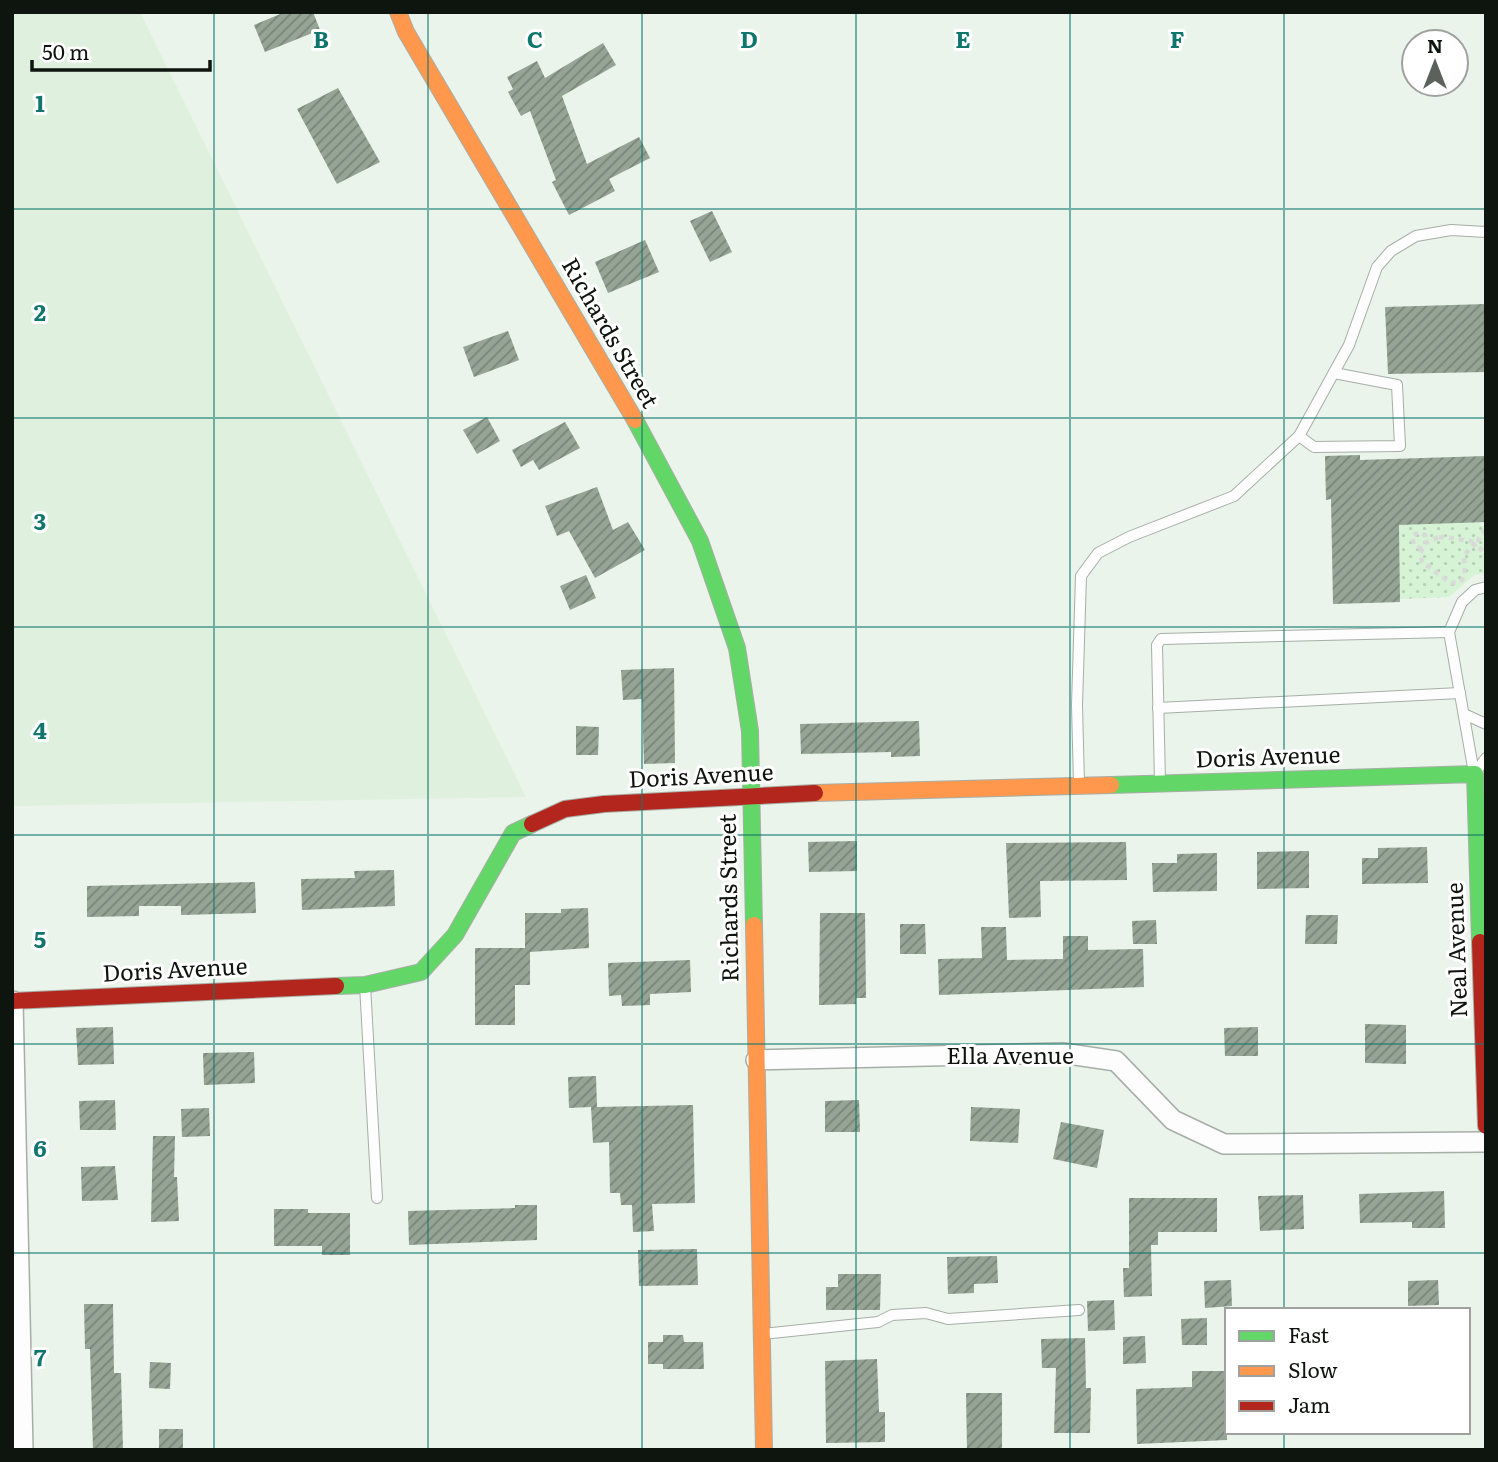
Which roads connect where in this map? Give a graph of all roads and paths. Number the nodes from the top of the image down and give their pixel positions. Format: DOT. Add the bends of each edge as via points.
graph roads {
  1 [pos="398,12"];
  2 [pos="1486,232"];
  3 [pos="1334,373"];
  4 [pos="1299,436"];
  5 [pos="1486,530"];
  6 [pos="1427,541"];
  7 [pos="1466,541"];
  8 [pos="1477,542"];
  9 [pos="1422,549"];
  10 [pos="1486,553"];
  11 [pos="1464,555"];
  12 [pos="1486,587"];
  13 [pos="1449,632"];
  14 [pos="1460,693"];
  15 [pos="1158,708"];
  16 [pos="1464,714"];
  17 [pos="1486,724"];
  18 [pos="1486,758"];
  19 [pos="1475,774"];
  20 [pos="1160,783"];
  21 [pos="1079,785"];
  22 [pos="750,795"];
  23 [pos="365,985"];
  24 [pos="13,1001"];
  25 [pos="756,1060"];
  26 [pos="1486,1126"];
  27 [pos="1486,1142"];
  28 [pos="377,1198"];
  29 [pos="1079,1310"];
  30 [pos="762,1334"];
  31 [pos="23,1450"];
  32 [pos="764,1450"];
  1 -- 22 [label="street, Richards Street" via="700,541 737,648 750,731"];
  2 -- 3 [label="lane" via="1451,230 1416,236 1391,251 1377,267"];
  3 -- 4 [label="lane"];
  3 -- 4 [label="lane" via="1397,385 1400,446 1314,447"];
  4 -- 21 [label="lane" via="1234,496 1109,547 1098,553 1081,576"];
  5 -- 8 [label="path"];
  6 -- 7 [label="path" via="1455,537"];
  6 -- 9 [label="path"];
  6 -- 9 [label="path" via="1419,532 1412,536 1414,545"];
  7 -- 8 [label="path"];
  7 -- 11 [label="path"];
  8 -- 10 [label="path"];
  8 -- 11 [label="path"];
  9 -- 11 [label="path" via="1422,562 1451,583 1465,576"];
  12 -- 13 [label="lane" via="1462,602"];
  13 -- 14 [label="lane"];
  13 -- 15 [label="lane" via="1161,639 1157,645"];
  14 -- 15 [label="lane"];
  14 -- 16 [label="lane"];
  15 -- 20 [label="lane"];
  16 -- 17 [label="lane"];
  16 -- 19 [label="lane"];
  18 -- 19 [label="lane"];
  19 -- 20 [label="street, Doris Avenue"];
  19 -- 26 [label="street, Neal Avenue"];
  20 -- 21 [label="street, Doris Avenue"];
  21 -- 22 [label="street, Doris Avenue"];
  22 -- 23 [label="street, Doris Avenue" via="565,809 513,832 455,935 421,972"];
  22 -- 25 [label="street, Richards Street"];
  23 -- 24 [label="street, Doris Avenue"];
  23 -- 28 [label="lane"];
  24 -- 31 [label="street"];
  25 -- 27 [label="street, Ella Avenue" via="1062,1053 1116,1061 1172,1121 1224,1144"];
  25 -- 30 [label="street, Richards Street"];
  29 -- 30 [label="lane" via="948,1319 926,1313 892,1315 878,1322"];
  30 -- 32 [label="street, Richards Street"];
}
